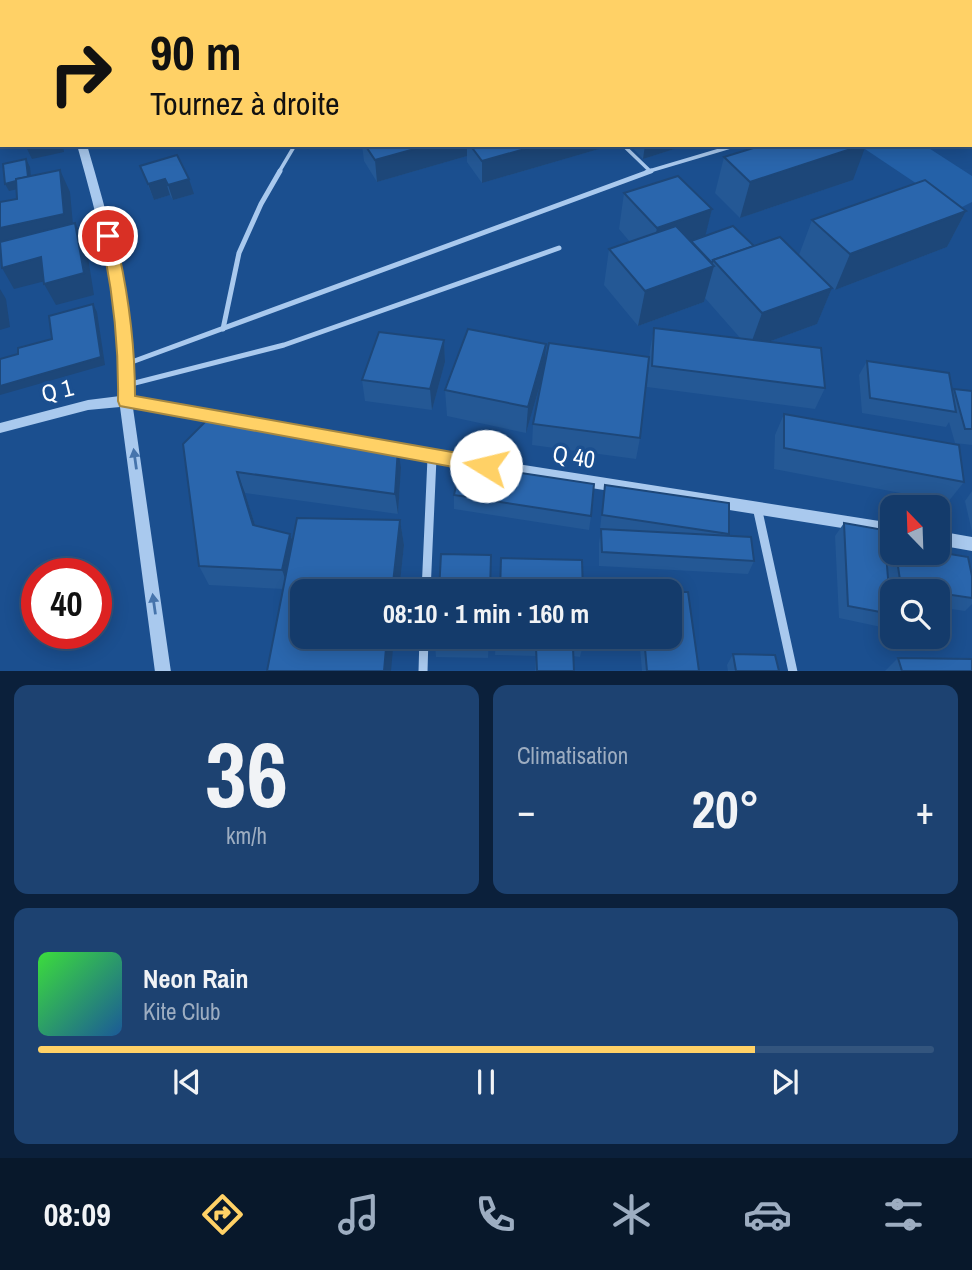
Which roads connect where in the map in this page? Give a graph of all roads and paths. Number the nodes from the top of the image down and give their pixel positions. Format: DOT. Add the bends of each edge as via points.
graph roads {
  1 [pos="83,147"];
  2 [pos="294,147"];
  3 [pos="625,147"];
  4 [pos="731,147"];
  5 [pos="650,172"];
  6 [pos="108,236"];
  7 [pos="68,246"];
  8 [pos="559,248"];
  9 [pos="223,330"];
  10 [pos="128,363"];
  11 [pos="127,385"];
  12 [pos="126,401"];
  13 [pos="0,428"];
  14 [pos="327,438"];
  15 [pos="366,446"];
  16 [pos="432,458"];
  17 [pos="757,507"];
  18 [pos="880,528"];
  19 [pos="950,540"];
  20 [pos="972,544"];
  21 [pos="427,579"];
  22 [pos="424,649"];
  23 [pos="163,671"];
  24 [pos="423,671"];
  25 [pos="793,671"];
  1 -- 6 [label="street"];
  2 -- 9 [label="lane" via="239,253"];
  3 -- 5 [label="lane"];
  4 -- 5 [label="lane"];
  5 -- 9 [label="lane"];
  6 -- 7 [label="street"];
  6 -- 10 [label="street"];
  8 -- 11 [label="lane" via="284,345"];
  9 -- 10 [label="lane"];
  10 -- 11 [label="street"];
  11 -- 12 [label="street"];
  12 -- 13 [label="street, Q 1" via="88,405"];
  12 -- 14 [label="street"];
  23 -- 12 [label="street, one-way"];
  15 -- 16 [label="street, Q 40"];
  16 -- 17 [label="street, Q 40"];
  16 -- 21 [label="street"];
  17 -- 18 [label="street, Q 40"];
  17 -- 25 [label="street"];
  19 -- 20 [label="street"];
  22 -- 24 [label="street"];
}
